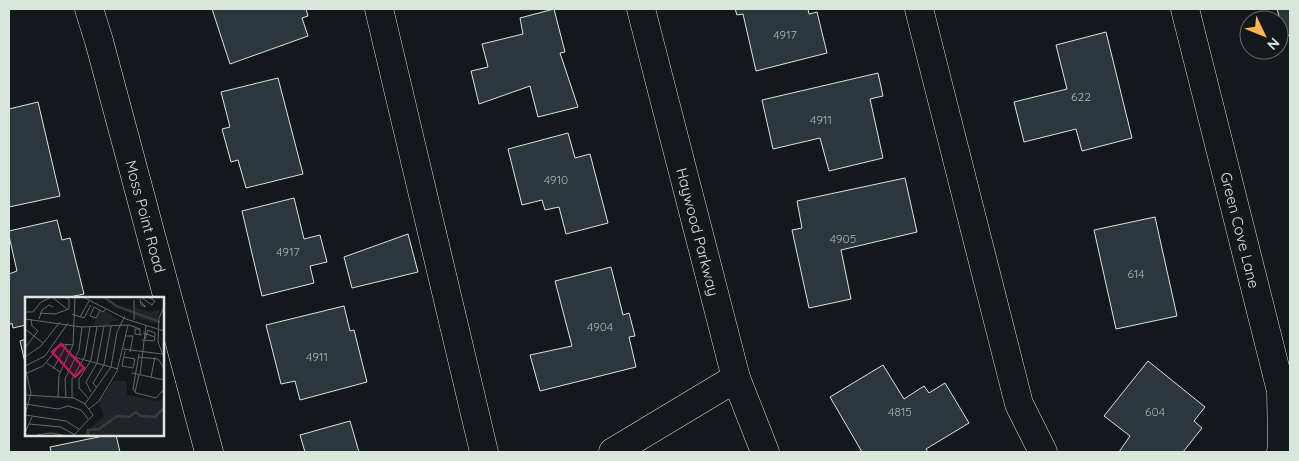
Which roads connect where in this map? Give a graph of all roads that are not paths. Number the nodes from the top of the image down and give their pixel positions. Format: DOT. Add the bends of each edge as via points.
graph roads {
  1 [pos="89,9"];
  2 [pos="379,9"];
  3 [pos="641,9"];
  4 [pos="919,9"];
  5 [pos="1185,9"];
  6 [pos="736,378"];
  7 [pos="209,452"];
  8 [pos="484,452"];
  9 [pos="613,452"];
  10 [pos="765,452"];
  11 [pos="1043,452"];
  12 [pos="1280,452"];
  1 -- 7 [label="street, Moss Point Road"];
  2 -- 8 [label="street"];
  3 -- 6 [label="street, Haywood Parkway"];
  4 -- 11 [label="street" via="1019,404"];
  5 -- 12 [label="street, Green Cove Lane" via="1281,391"];
  6 -- 9 [label="street"];
  6 -- 10 [label="street, Haywood Parkway"];
}
